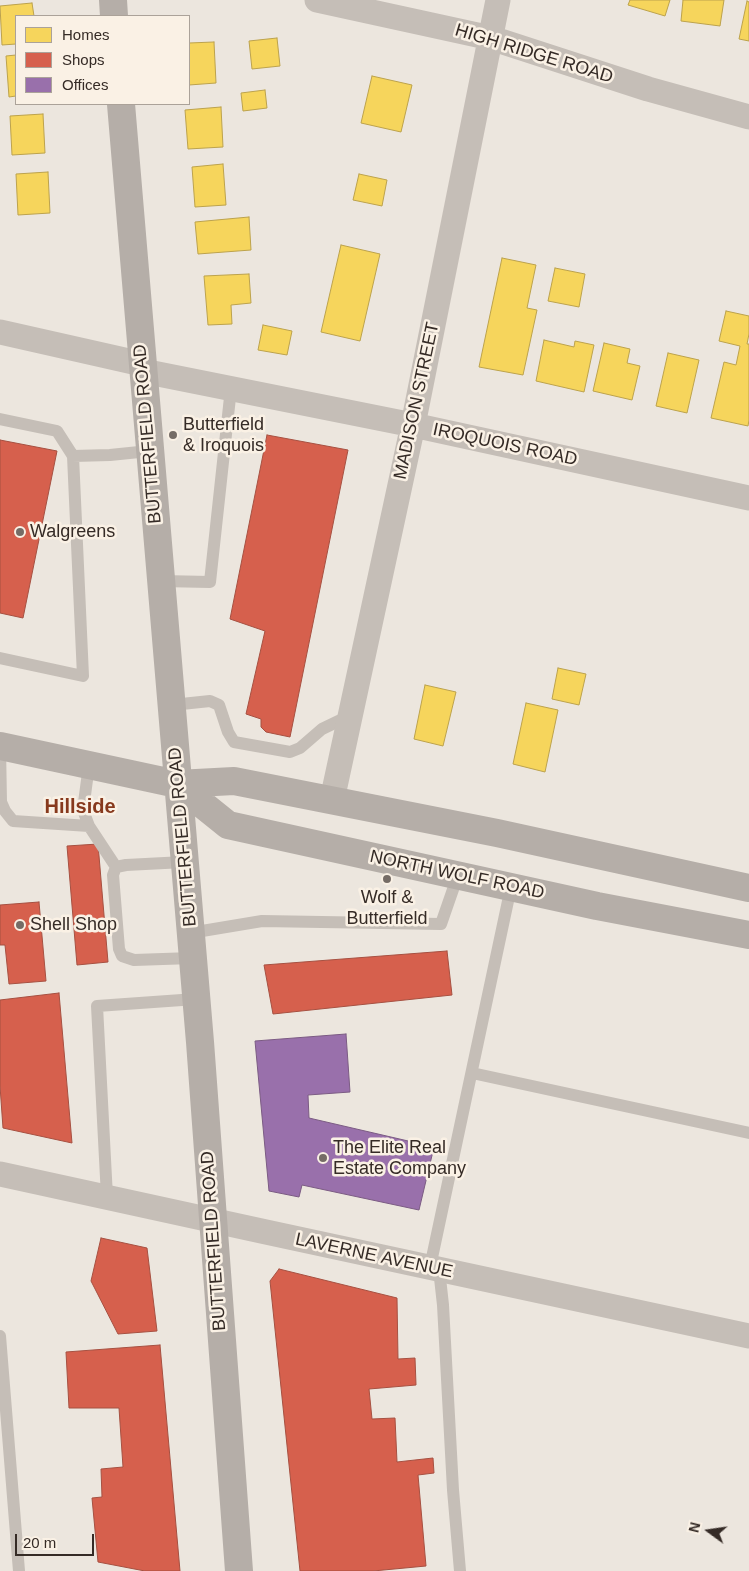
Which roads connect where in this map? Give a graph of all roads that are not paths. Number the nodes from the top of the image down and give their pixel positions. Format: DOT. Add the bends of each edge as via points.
graph roads {
  1 [pos="112,0"];
  2 [pos="318,0"];
  3 [pos="498,0"];
  4 [pos="114,15"];
  5 [pos="490,38"];
  6 [pos="121,105"];
  7 [pos="749,118"];
  8 [pos="0,332"];
  9 [pos="143,367"];
  10 [pos="231,388"];
  11 [pos="0,419"];
  12 [pos="413,425"];
  13 [pos="150,450"];
  14 [pos="73,456"];
  15 [pos="749,498"];
  16 [pos="161,581"];
  17 [pos="0,658"];
  18 [pos="172,705"];
  19 [pos="349,716"];
  20 [pos="0,746"];
  21 [pos="89,765"];
  22 [pos="178,784"];
  23 [pos="332,800"];
  24 [pos="90,826"];
  25 [pos="184,862"];
  26 [pos="116,867"];
  27 [pos="458,875"];
  28 [pos="511,887"];
  29 [pos="749,888"];
  30 [pos="749,935"];
  31 [pos="191,945"];
  32 [pos="196,999"];
  33 [pos="472,1073"];
  34 [pos="749,1133"];
  35 [pos="0,1174"];
  36 [pos="107,1197"];
  37 [pos="212,1221"];
  38 [pos="435,1268"];
  39 [pos="0,1336"];
  40 [pos="749,1336"];
  41 [pos="19,1571"];
  42 [pos="239,1571"];
  43 [pos="460,1571"];
  1 -- 4 [label="main road"];
  2 -- 5 [label="street, HIGH RIDGE ROAD"];
  3 -- 5 [label="street, MADISON STREET"];
  5 -- 7 [label="street, HIGH RIDGE ROAD"];
  5 -- 12 [label="street, MADISON STREET"];
  6 -- 9 [label="main road, BUTTERFIELD ROAD"];
  8 -- 9 [label="street, IROQUOIS ROAD"];
  9 -- 10 [label="street, IROQUOIS ROAD"];
  9 -- 13 [label="main road, BUTTERFIELD ROAD"];
  10 -- 12 [label="street, IROQUOIS ROAD"];
  10 -- 16 [label="lane" via="210,582"];
  11 -- 14 [label="lane" via="56,431"];
  12 -- 15 [label="street, IROQUOIS ROAD"];
  12 -- 19 [label="street, MADISON STREET"];
  13 -- 14 [label="lane"];
  13 -- 16 [label="main road, BUTTERFIELD ROAD"];
  14 -- 17 [label="lane" via="83,676"];
  16 -- 18 [label="main road, BUTTERFIELD ROAD"];
  18 -- 19 [label="lane" via="210,700 219,705 234,742 290,752"];
  18 -- 22 [label="main road, BUTTERFIELD ROAD"];
  19 -- 23 [label="street, MADISON STREET"];
  20 -- 21 [label="main road, NORTH WOLF ROAD"];
  20 -- 24 [label="lane" via="1,802 13,820"];
  21 -- 22 [label="main road, NORTH WOLF ROAD"];
  21 -- 24 [label="lane" via="83,810"];
  22 -- 23 [label="main road, NORTH WOLF ROAD" via="234,781"];
  22 -- 25 [label="main road, BUTTERFIELD ROAD"];
  22 -- 27 [label="main road, NORTH WOLF ROAD" via="228,825"];
  23 -- 29 [label="main road, NORTH WOLF ROAD"];
  24 -- 26 [label="lane"];
  25 -- 26 [label="lane"];
  25 -- 31 [label="main road, BUTTERFIELD ROAD"];
  26 -- 31 [label="lane" via="113,876 122,956 134,960"];
  27 -- 28 [label="main road, NORTH WOLF ROAD"];
  27 -- 31 [label="lane" via="441,924 262,921"];
  28 -- 30 [label="main road, NORTH WOLF ROAD"];
  28 -- 33 [label="lane"];
  31 -- 32 [label="main road, BUTTERFIELD ROAD"];
  32 -- 36 [label="lane" via="97,1006"];
  32 -- 37 [label="main road, BUTTERFIELD ROAD"];
  33 -- 34 [label="lane"];
  33 -- 38 [label="lane"];
  35 -- 36 [label="street, LAVERNE AVENUE"];
  36 -- 37 [label="street, LAVERNE AVENUE"];
  37 -- 38 [label="street, LAVERNE AVENUE"];
  37 -- 42 [label="main road, BUTTERFIELD ROAD"];
  38 -- 40 [label="street, LAVERNE AVENUE"];
  38 -- 43 [label="lane" via="444,1314"];
  39 -- 41 [label="lane"];
}
